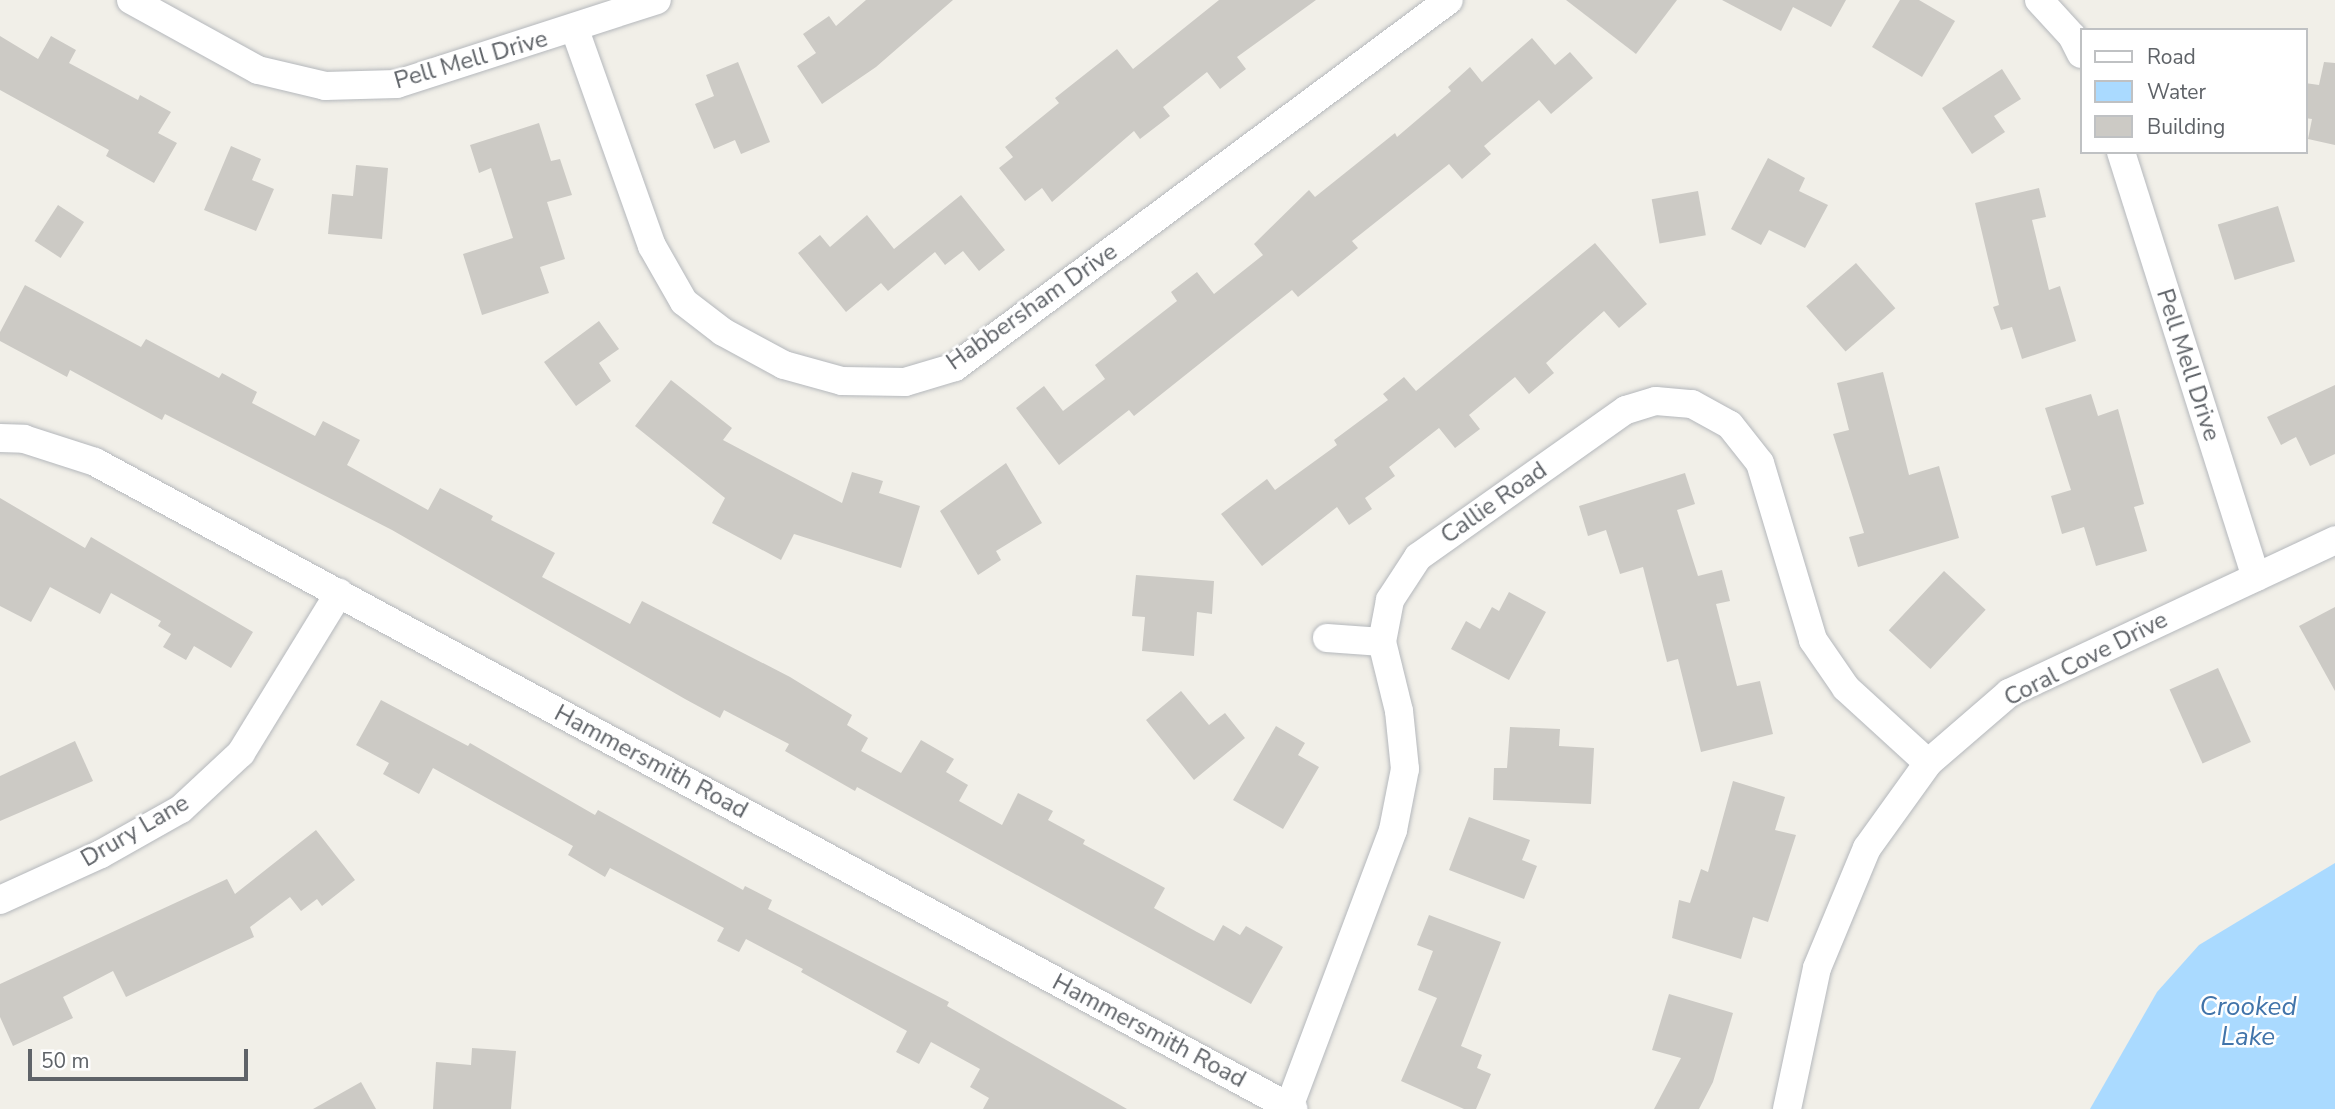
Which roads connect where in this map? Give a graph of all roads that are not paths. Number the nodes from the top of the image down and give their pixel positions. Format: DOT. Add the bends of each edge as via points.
graph roads {
  1 [pos="131,0"];
  2 [pos="657,0"];
  3 [pos="1449,0"];
  4 [pos="2039,0"];
  5 [pos="575,30"];
  6 [pos="2080,52"];
  7 [pos="2122,154"];
  8 [pos="0,438"];
  9 [pos="2335,540"];
  10 [pos="2256,577"];
  11 [pos="338,593"];
  12 [pos="1327,638"];
  13 [pos="1382,642"];
  14 [pos="1928,762"];
  15 [pos="0,900"];
  16 [pos="1291,1108"];
  17 [pos="1787,1109"];
  1 -- 5 [label="street, Pell Mell Drive" via="258,70 325,86 397,84"];
  2 -- 5 [label="street, Pell Mell Drive"];
  3 -- 5 [label="street, Habbersham Drive" via="955,367 905,382 842,381 784,365 723,332 684,302 652,246"];
  4 -- 6 [label="street" via="2072,36"];
  7 -- 10 [label="street, Pell Mell Drive"];
  8 -- 11 [label="street, Hammersmith Road" via="24,439 96,462"];
  9 -- 10 [label="street, Coral Cove Drive"];
  10 -- 14 [label="street, Coral Cove Drive" via="2009,694"];
  11 -- 15 [label="street, Drury Lane" via="241,753 181,809 101,854"];
  11 -- 16 [label="street, Hammersmith Road"];
  12 -- 13 [label="street"];
  13 -- 14 [label="street, Callie Road" via="1390,600 1418,556 1626,410 1656,401 1692,404 1730,425 1760,463 1813,640 1846,688"];
  13 -- 16 [label="street, Callie Road" via="1399,711 1405,769 1393,830"];
  14 -- 17 [label="street, Coral Cove Drive" via="1867,848 1817,968"];
}
